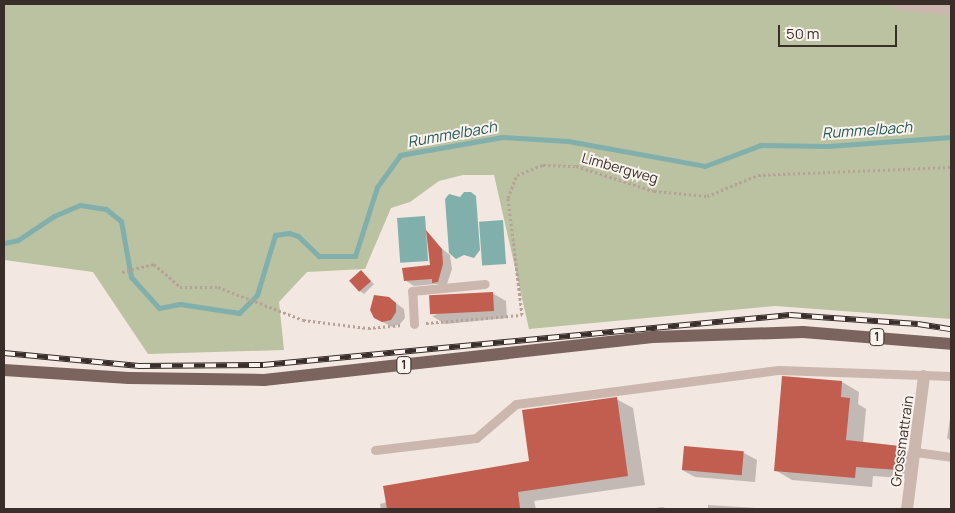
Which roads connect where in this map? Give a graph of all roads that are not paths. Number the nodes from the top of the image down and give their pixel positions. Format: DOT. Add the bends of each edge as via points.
graph roads {
  1 [pos="898,4"];
  2 [pos="951,9"];
  3 [pos="485,284"];
  4 [pos="414,324"];
  5 [pos="951,344"];
  6 [pos="4,370"];
  7 [pos="924,376"];
  8 [pos="951,376"];
  9 [pos="375,450"];
  10 [pos="916,452"];
  11 [pos="951,457"];
  12 [pos="907,509"];
  1 -- 2 [label="street"];
  3 -- 4 [label="lane" via="412,291"];
  5 -- 6 [label="main road, 1" via="803,332 653,337 264,380 129,378"];
  7 -- 8 [label="lane"];
  7 -- 9 [label="lane" via="779,370 516,404 476,438"];
  7 -- 10 [label="street, Grossmattrain"];
  10 -- 11 [label="lane"];
  10 -- 12 [label="street, Grossmattrain"];
}
